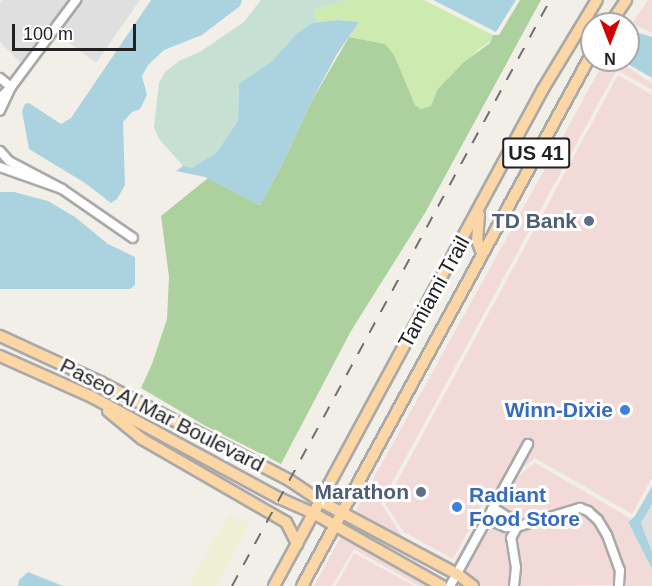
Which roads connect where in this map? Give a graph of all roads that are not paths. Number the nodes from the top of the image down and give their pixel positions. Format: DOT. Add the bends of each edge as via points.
graph roads {
  1 [pos="76,0"];
  2 [pos="597,0"];
  3 [pos="581,72"];
  4 [pos="0,78"];
  5 [pos="11,87"];
  6 [pos="0,98"];
  7 [pos="0,111"];
  8 [pos="0,151"];
  9 [pos="0,167"];
  10 [pos="62,189"];
  11 [pos="479,208"];
  12 [pos="133,238"];
  13 [pos="482,254"];
  14 [pos="0,336"];
  15 [pos="0,356"];
  16 [pos="92,397"];
  17 [pos="528,444"];
  18 [pos="320,501"];
  19 [pos="493,508"];
  20 [pos="313,513"];
  21 [pos="342,513"];
  22 [pos="487,519"];
  23 [pos="335,525"];
  24 [pos="517,527"];
  25 [pos="297,544"];
  26 [pos="458,574"];
  27 [pos="274,586"];
  28 [pos="302,586"];
  29 [pos="442,586"];
  30 [pos="450,586"];
  31 [pos="473,586"];
  32 [pos="514,586"];
  33 [pos="619,586"];
  1 -- 5 [label="street"];
  2 -- 11 [label="main road, Tamiami Trail / US 41" via="543,89"];
  3 -- 13 [label="main road, Tamiami Trail / US 41"];
  4 -- 5 [label="street"];
  5 -- 6 [label="street"];
  5 -- 7 [label="street"];
  8 -- 10 [label="street" via="9,161"];
  9 -- 10 [label="street"];
  10 -- 12 [label="street"];
  11 -- 13 [label="main road" via="477,240"];
  11 -- 18 [label="main road, Tamiami Trail / US 41"];
  13 -- 21 [label="main road, Tamiami Trail / US 41"];
  14 -- 18 [label="main road, Paseo Al Mar Boulevard" via="100,382 289,480"];
  15 -- 16 [label="main road, Paseo Al Mar Boulevard"];
  16 -- 20 [label="main road, Paseo Al Mar Boulevard"];
  16 -- 25 [label="main road" via="142,439 286,522"];
  17 -- 19 [label="street"];
  18 -- 20 [label="main road, Tamiami Trail / US 41"];
  18 -- 21 [label="main road, Paseo Al Mar Boulevard"];
  19 -- 22 [label="street"];
  19 -- 24 [label="street"];
  20 -- 23 [label="main road, Paseo Al Mar Boulevard"];
  20 -- 25 [label="main road, Tamiami Trail / US 41"];
  21 -- 23 [label="main road, Tamiami Trail / US 41"];
  21 -- 26 [label="main road, Paseo Al Mar Boulevard"];
  22 -- 24 [label="street"];
  22 -- 26 [label="street"];
  23 -- 28 [label="main road, Tamiami Trail / US 41"];
  23 -- 29 [label="main road, Paseo Al Mar Boulevard"];
  24 -- 32 [label="street" via="511,538 516,568"];
  24 -- 33 [label="street" via="580,508 588,511 613,546 620,570"];
  25 -- 27 [label="main road, Tamiami Trail / US 41"];
  26 -- 30 [label="street"];
  26 -- 31 [label="main road, Paseo Al Mar Boulevard"];
}
